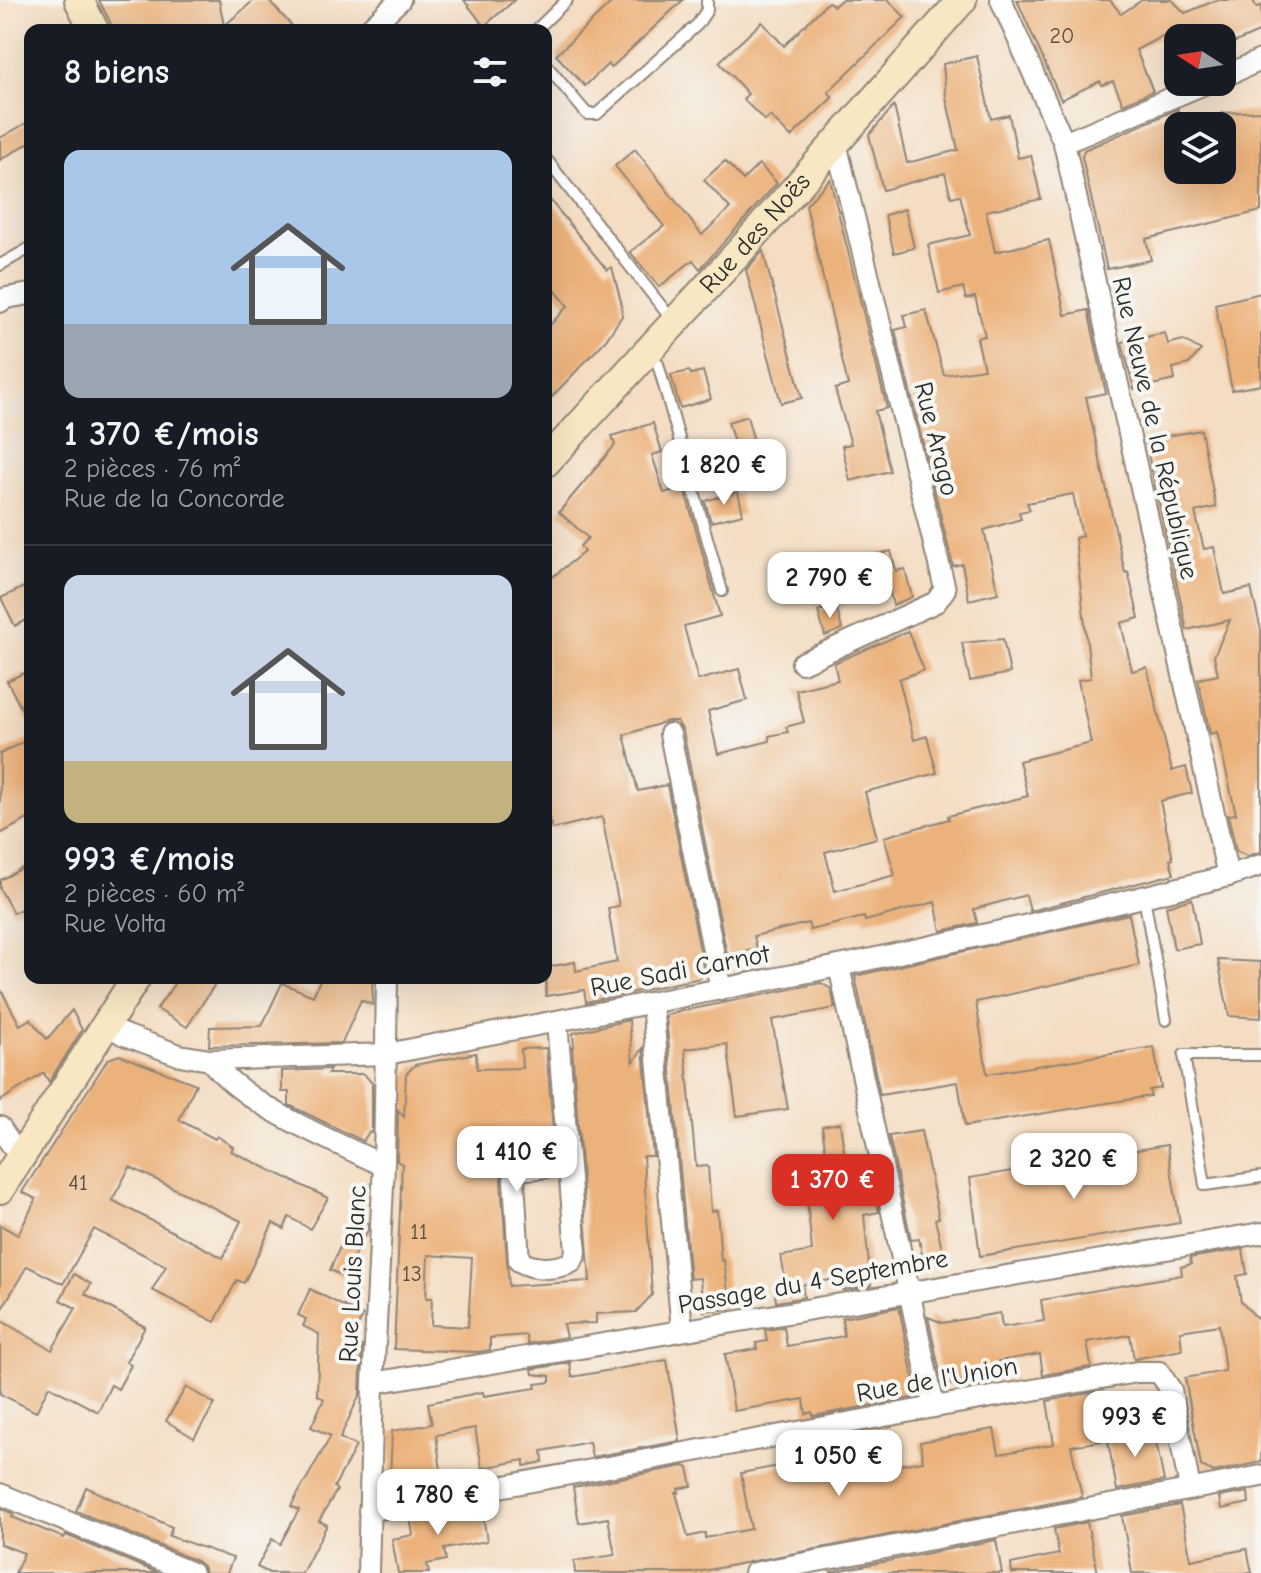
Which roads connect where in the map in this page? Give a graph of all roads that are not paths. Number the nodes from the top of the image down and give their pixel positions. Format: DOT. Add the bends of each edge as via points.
graph roads {
  1 [pos="79,0"];
  2 [pos="400,0"];
  3 [pos="567,0"];
  4 [pos="707,0"];
  5 [pos="962,0"];
  6 [pos="1001,0"];
  7 [pos="91,24"];
  8 [pos="374,24"];
  9 [pos="542,24"];
  10 [pos="1261,60"];
  11 [pos="1236,71"];
  12 [pos="552,72"];
  13 [pos="1176,96"];
  14 [pos="836,143"];
  15 [pos="1064,143"];
  16 [pos="552,167"];
  17 [pos="24,251"];
  18 [pos="0,265"];
  19 [pos="24,295"];
  20 [pos="0,302"];
  21 [pos="674,323"];
  22 [pos="649,350"];
  23 [pos="552,455"];
  24 [pos="722,591"];
  25 [pos="802,663"];
  26 [pos="670,734"];
  27 [pos="1261,865"];
  28 [pos="1228,876"];
  29 [pos="1144,897"];
  30 [pos="839,966"];
  31 [pos="132,984"];
  32 [pos="387,984"];
  33 [pos="721,990"];
  34 [pos="652,1004"];
  35 [pos="1166,1020"];
  36 [pos="557,1022"];
  37 [pos="107,1024"];
  38 [pos="387,1054"];
  39 [pos="1261,1055"];
  40 [pos="210,1060"];
  41 [pos="0,1127"];
  42 [pos="20,1158"];
  43 [pos="569,1165"];
  44 [pos="384,1166"];
  45 [pos="1261,1177"];
  46 [pos="0,1189"];
  47 [pos="1261,1233"];
  48 [pos="908,1292"];
  49 [pos="682,1330"];
  50 [pos="373,1383"];
  51 [pos="934,1407"];
  52 [pos="1261,1476"];
  53 [pos="1190,1489"];
  54 [pos="0,1494"];
  55 [pos="369,1511"];
  56 [pos="192,1573"];
  57 [pos="368,1573"];
  58 [pos="754,1573"];
  1 -- 7 [label="street"];
  2 -- 8 [label="street"];
  3 -- 9 [label="lane"];
  4 -- 12 [label="lane" via="697,25 597,114 587,114"];
  5 -- 14 [label="street, Rue des Noës"];
  6 -- 15 [label="street, Rue Neuve de la République"];
  10 -- 11 [label="street"];
  13 -- 15 [label="street"];
  14 -- 21 [label="street, Rue des Noës"];
  14 -- 25 [label="street, Rue Arago" via="945,589 936,602"];
  15 -- 28 [label="street, Rue Neuve de la République"];
  16 -- 21 [label="lane"];
  17 -- 18 [label="lane"];
  19 -- 20 [label="street"];
  21 -- 22 [label="street, Rue des Noës"];
  22 -- 23 [label="street, Rue des Noës"];
  22 -- 24 [label="lane" via="658,364"];
  26 -- 33 [label="street"];
  27 -- 28 [label="street, Rue Sadi Carnot"];
  28 -- 29 [label="street, Rue Sadi Carnot"];
  29 -- 30 [label="street, Rue Sadi Carnot"];
  29 -- 35 [label="lane"];
  30 -- 33 [label="street, Rue Sadi Carnot"];
  30 -- 48 [label="street"];
  31 -- 37 [label="street"];
  32 -- 38 [label="street, Rue Louis Blanc"];
  33 -- 34 [label="street, Rue Sadi Carnot"];
  34 -- 36 [label="street, Rue Sadi Carnot"];
  34 -- 49 [label="street"];
  36 -- 38 [label="street, Rue Sadi Carnot"];
  36 -- 43 [label="street"];
  37 -- 40 [label="street, Rue Sadi Carnot" via="179,1055"];
  37 -- 42 [label="street"];
  38 -- 40 [label="street, Rue Sadi Carnot"];
  38 -- 44 [label="street, Rue Louis Blanc"];
  39 -- 45 [label="lane" via="1184,1055 1205,1185"];
  40 -- 44 [label="street" via="248,1097"];
  41 -- 42 [label="street"];
  42 -- 46 [label="street"];
  43 -- 43 [label="street" via="576,1252 564,1266 530,1268 519,1261 514,1180 518,1170"];
  44 -- 50 [label="street, Rue Louis Blanc"];
  47 -- 48 [label="street, Passage du 4 Septembre"];
  48 -- 49 [label="street, Passage du 4 Septembre"];
  48 -- 51 [label="street"];
  49 -- 50 [label="street, Passage du 4 Septembre"];
  50 -- 55 [label="street, Rue Louis Blanc"];
  51 -- 53 [label="street, Rue de l'Union" via="1159,1372 1171,1390"];
  51 -- 55 [label="street, Rue de l'Union"];
  52 -- 53 [label="street"];
  53 -- 58 [label="street"];
  54 -- 56 [label="street"];
  55 -- 57 [label="street, Rue Louis Blanc"];
}
